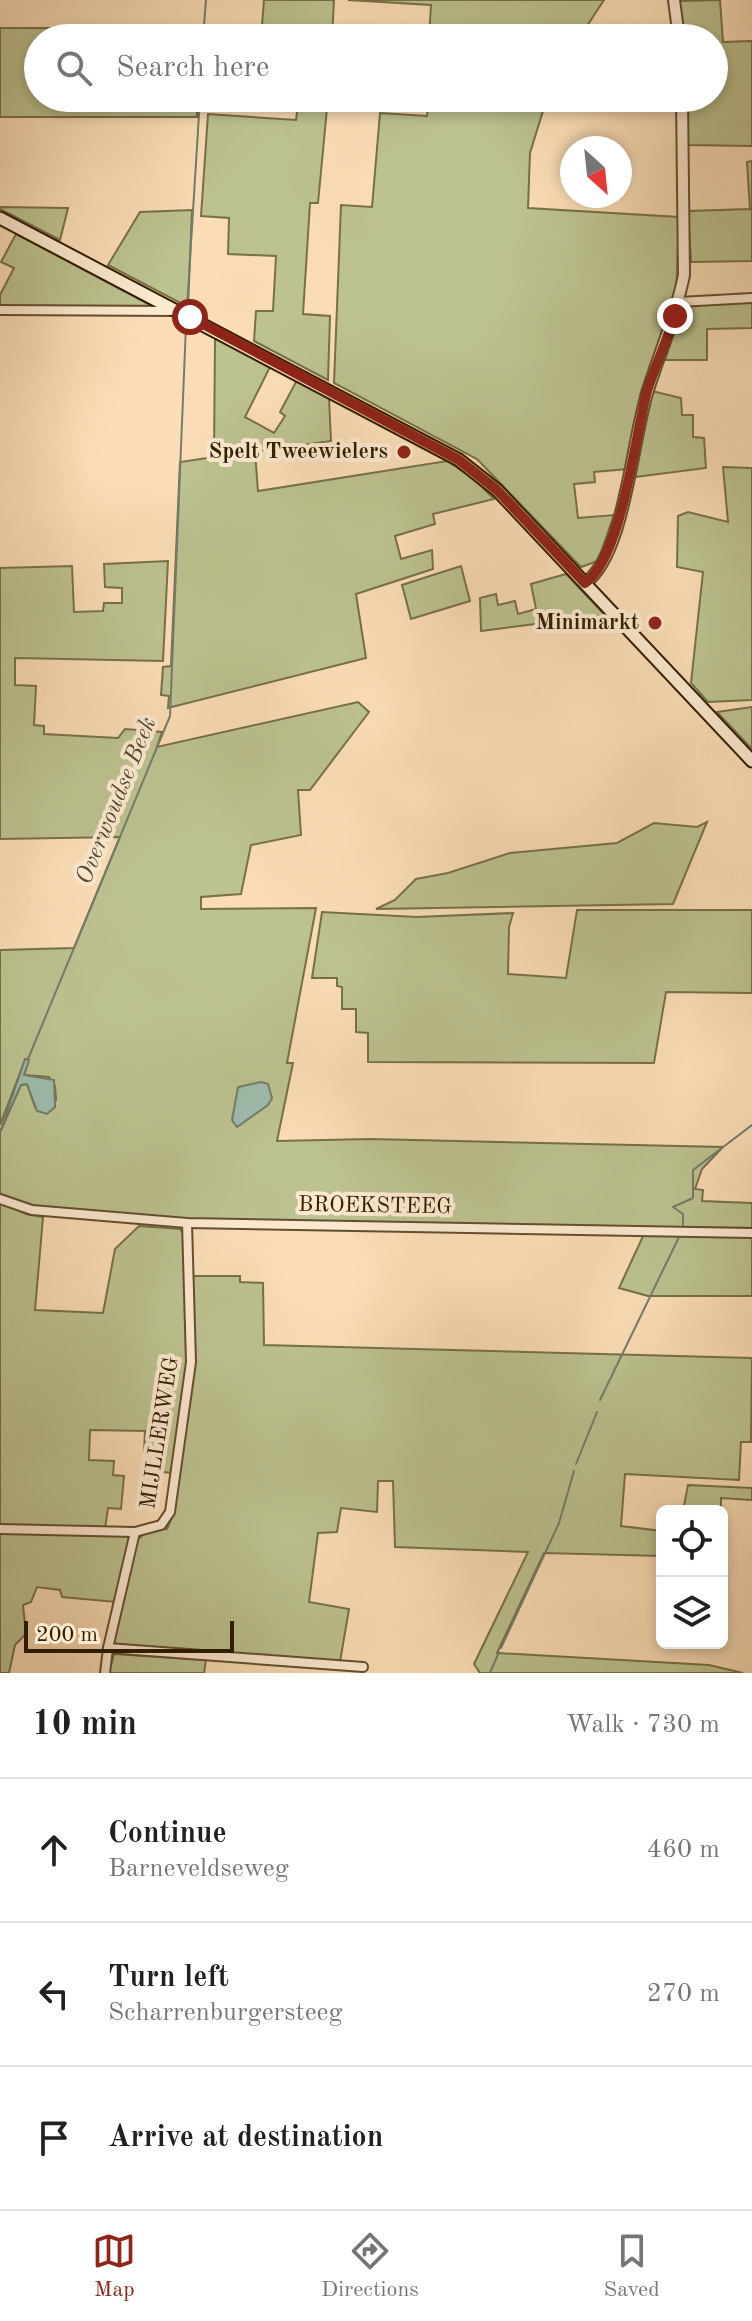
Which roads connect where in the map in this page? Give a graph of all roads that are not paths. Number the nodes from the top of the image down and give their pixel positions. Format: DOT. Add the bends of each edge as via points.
graph roads {
  1 [pos="674,0"];
  2 [pos="677,24"];
  3 [pos="682,112"];
  4 [pos="0,218"];
  5 [pos="752,298"];
  6 [pos="679,302"];
  7 [pos="0,310"];
  8 [pos="177,311"];
  9 [pos="585,583"];
  10 [pos="752,761"];
  11 [pos="0,1199"];
  12 [pos="187,1223"];
  13 [pos="752,1233"];
  14 [pos="0,1529"];
  15 [pos="135,1532"];
  16 [pos="108,1648"];
  17 [pos="363,1667"];
  18 [pos="105,1673"];
  1 -- 2 [label="street"];
  3 -- 6 [label="street" via="684,275"];
  4 -- 8 [label="main road"];
  5 -- 6 [label="street"];
  6 -- 9 [label="street" via="646,396 623,505 601,566"];
  7 -- 8 [label="street"];
  8 -- 9 [label="main road" via="459,460 497,490"];
  9 -- 10 [label="main road"];
  11 -- 12 [label="street, BROEKSTEEG" via="32,1210"];
  12 -- 13 [label="street, BROEKSTEEG"];
  12 -- 15 [label="street, MIJLLERWEG" via="191,1362 170,1512 161,1525"];
  14 -- 15 [label="street, MIJLLERWEG"];
  15 -- 16 [label="street, MIJLLERWEG"];
  16 -- 17 [label="street"];
  16 -- 18 [label="street, MIJLLERWEG"];
}
